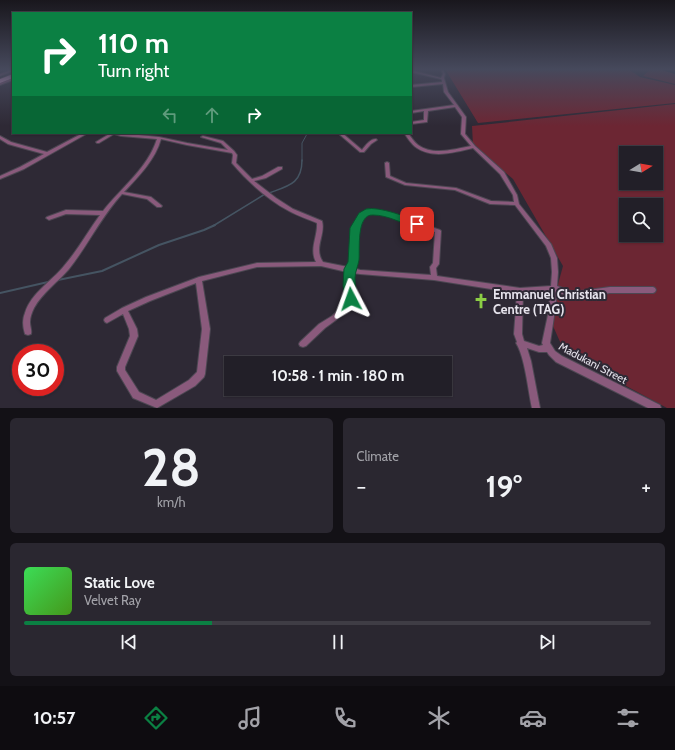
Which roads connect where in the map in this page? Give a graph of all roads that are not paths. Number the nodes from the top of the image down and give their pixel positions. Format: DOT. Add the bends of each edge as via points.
graph roads {
  1 [pos="445,88"];
  2 [pos="454,106"];
  3 [pos="426,111"];
  4 [pos="412,112"];
  5 [pos="412,123"];
  6 [pos="84,134"];
  7 [pos="112,134"];
  8 [pos="118,134"];
  9 [pos="341,134"];
  10 [pos="407,134"];
  11 [pos="0,137"];
  12 [pos="203,137"];
  13 [pos="159,138"];
  14 [pos="375,140"];
  15 [pos="98,142"];
  16 [pos="474,148"];
  17 [pos="233,152"];
  18 [pos="48,154"];
  19 [pos="388,163"];
  20 [pos="280,168"];
  21 [pos="0,178"];
  22 [pos="251,181"];
  23 [pos="122,193"];
  24 [pos="517,204"];
  25 [pos="159,206"];
  26 [pos="104,212"];
  27 [pos="49,218"];
  28 [pos="321,264"];
  29 [pos="350,269"];
  30 [pos="434,278"];
  31 [pos="199,279"];
  32 [pos="554,288"];
  33 [pos="653,290"];
  34 [pos="520,291"];
  35 [pos="124,310"];
  36 [pos="107,320"];
  37 [pos="28,332"];
  38 [pos="520,343"];
  39 [pos="303,344"];
  40 [pos="548,348"];
  41 [pos="155,406"];
  42 [pos="536,408"];
  43 [pos="657,408"];
  1 -- 2 [label="street, Madukani Street"];
  2 -- 3 [label="street"];
  2 -- 16 [label="street, Madukani Street" via="465,120 463,134"];
  3 -- 4 [label="street"];
  3 -- 5 [label="street" via="426,121"];
  6 -- 18 [label="street"];
  7 -- 15 [label="street"];
  8 -- 13 [label="street"];
  9 -- 14 [label="street" via="361,151"];
  10 -- 16 [label="street" via="417,146 427,150 445,152"];
  11 -- 18 [label="street" via="10,144"];
  12 -- 17 [label="street" via="222,142"];
  13 -- 17 [label="street"];
  13 -- 23 [label="street" via="156,151"];
  16 -- 24 [label="street, Madukani Street" via="502,173 515,195"];
  17 -- 22 [label="street" via="234,163"];
  18 -- 21 [label="street"];
  19 -- 24 [label="street" via="388,177 401,182 456,189 490,202"];
  20 -- 22 [label="street"];
  22 -- 28 [label="street" via="291,210 320,222 316,253"];
  23 -- 25 [label="street" via="149,198"];
  23 -- 26 [label="street"];
  24 -- 32 [label="street, Madukani Street" via="549,245 554,258"];
  26 -- 27 [label="street" via="66,212"];
  26 -- 37 [label="street" via="66,269 30,306 25,322"];
  28 -- 29 [label="street"];
  28 -- 31 [label="street" via="257,265"];
  29 -- 30 [label="street" via="383,275"];
  29 -- 30 [label="street" via="357,223 365,213 373,212 401,218 438,231"];
  29 -- 39 [label="street" via="350,303"];
  30 -- 34 [label="street"];
  31 -- 35 [label="street"];
  31 -- 41 [label="street" via="206,329 201,374 192,383"];
  32 -- 33 [label="street" via="573,295 610,290"];
  32 -- 34 [label="street"];
  32 -- 40 [label="street, Madukani Street" via="546,338"];
  34 -- 38 [label="street"];
  35 -- 36 [label="street"];
  35 -- 41 [label="street" via="134,336 121,371 136,395"];
  38 -- 40 [label="street" via="530,347"];
  38 -- 42 [label="street" via="527,361"];
  40 -- 43 [label="street, Madukani Street" via="559,359"];
}
